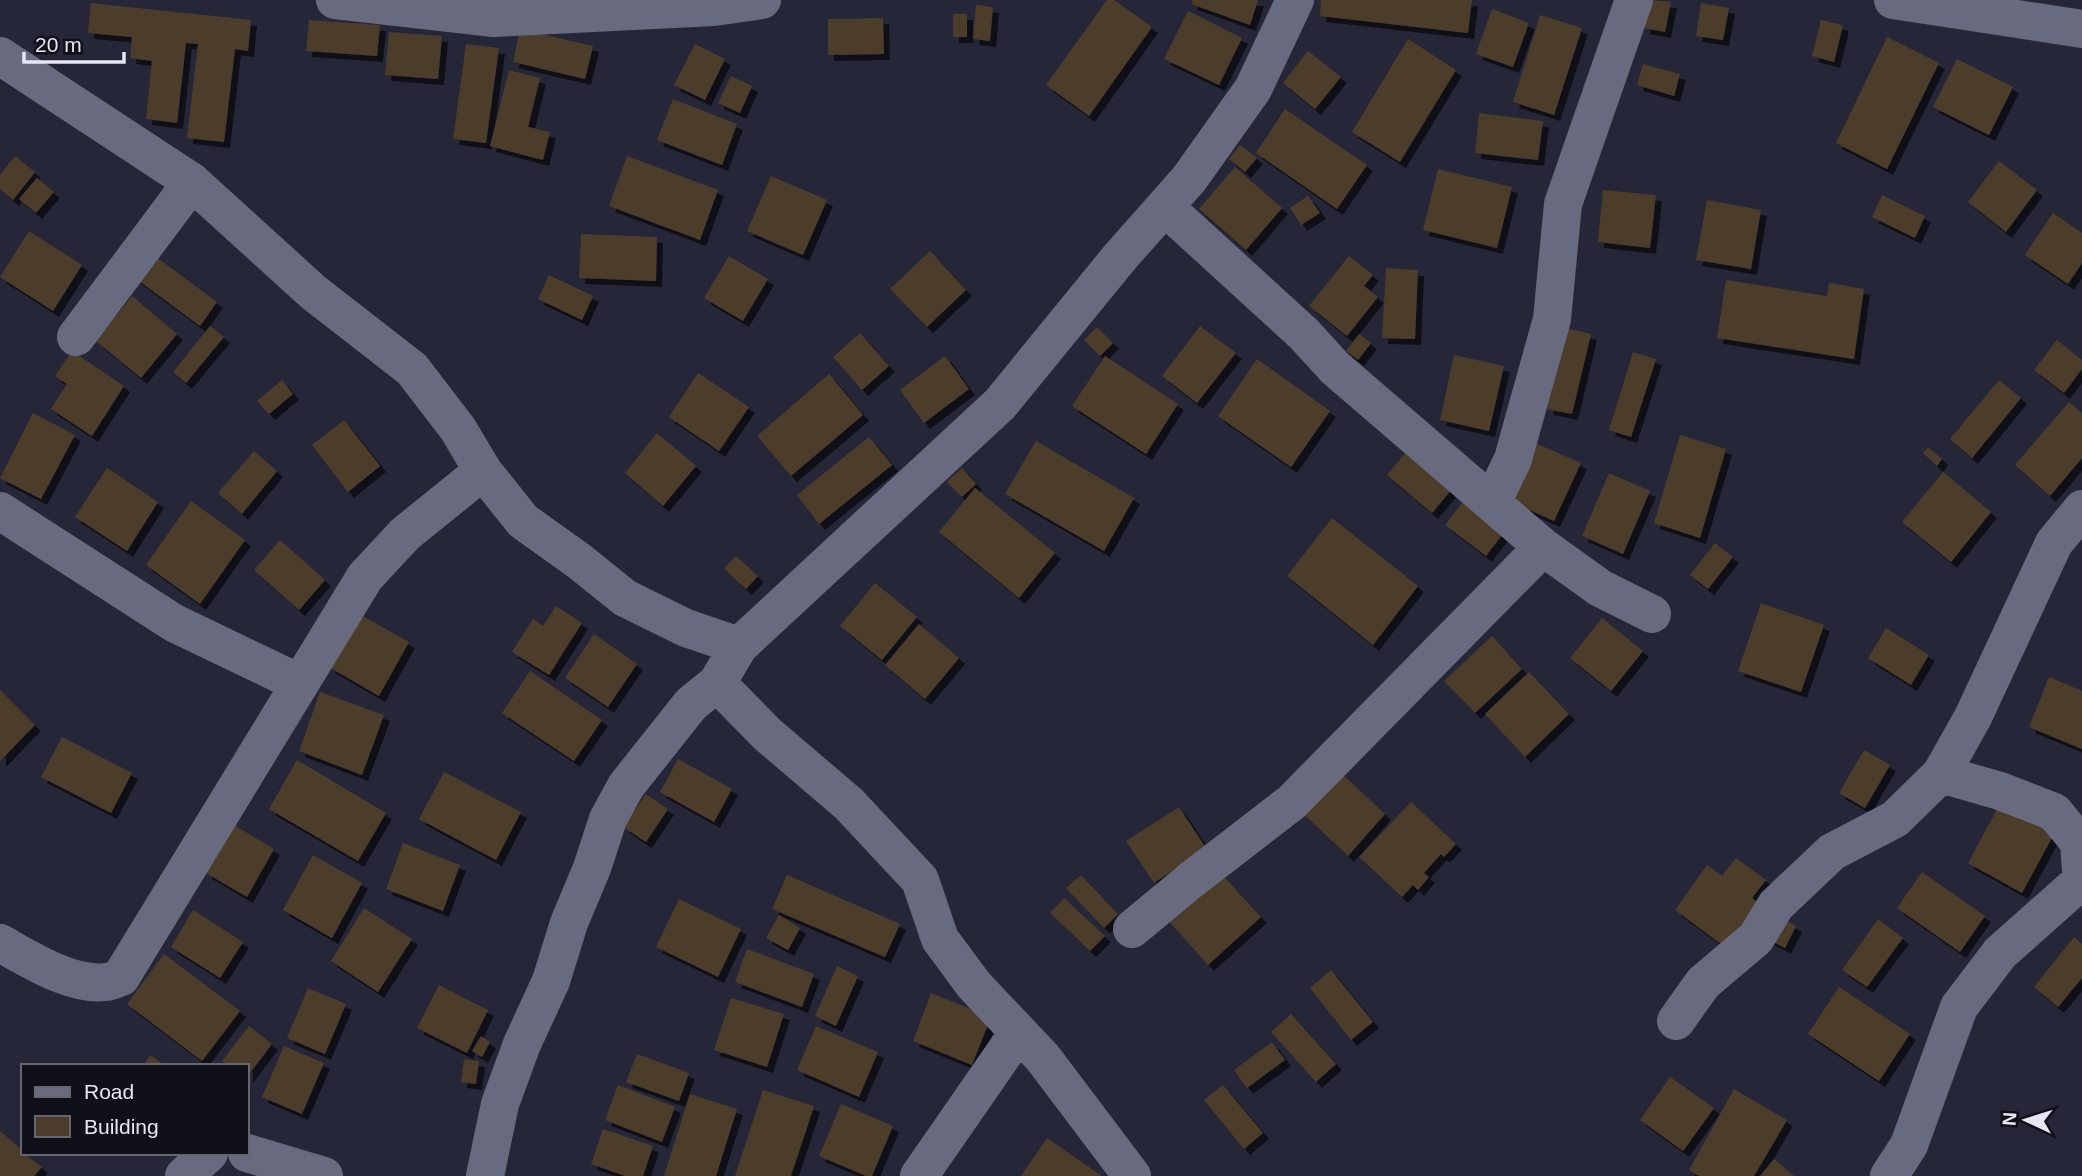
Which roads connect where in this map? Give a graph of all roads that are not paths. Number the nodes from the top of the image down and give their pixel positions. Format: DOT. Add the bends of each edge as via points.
graph roads {
  1 [pos="335,0"];
  2 [pos="762,0"];
  3 [pos="1295,0"];
  4 [pos="1634,0"];
  5 [pos="1894,0"];
  6 [pos="714,4"];
  7 [pos="497,9"];
  8 [pos="2082,29"];
  9 [pos="0,56"];
  10 [pos="192,182"];
  11 [pos="1165,207"];
  12 [pos="76,337"];
  13 [pos="483,471"];
  14 [pos="1492,503"];
  15 [pos="2082,509"];
  16 [pos="0,510"];
  17 [pos="1543,547"];
  18 [pos="1653,614"];
  19 [pos="739,646"];
  20 [pos="299,683"];
  21 [pos="717,683"];
  22 [pos="1941,774"];
  23 [pos="2081,883"];
  24 [pos="1132,929"];
  25 [pos="0,943"];
  26 [pos="1676,1021"];
  27 [pos="1018,1033"];
  28 [pos="248,1153"];
  29 [pos="207,1155"];
  30 [pos="184,1176"];
  31 [pos="324,1176"];
  32 [pos="485,1176"];
  33 [pos="919,1176"];
  34 [pos="1132,1176"];
  35 [pos="1889,1176"];
  1 -- 7 [label="street"];
  2 -- 6 [label="street"];
  3 -- 11 [label="street" via="1254,89"];
  4 -- 14 [label="street" via="1563,204 1552,319 1513,459"];
  5 -- 8 [label="street"];
  6 -- 7 [label="street"];
  9 -- 10 [label="street"];
  10 -- 12 [label="street"];
  10 -- 13 [label="street" via="313,292 412,369"];
  11 -- 14 [label="street" via="1335,368"];
  11 -- 19 [label="street" via="1000,404"];
  13 -- 19 [label="street" via="523,521 625,598 686,628"];
  13 -- 20 [label="street" via="405,534 365,577"];
  14 -- 17 [label="street"];
  15 -- 22 [label="street" via="2054,543 1973,717"];
  16 -- 20 [label="street" via="174,623"];
  17 -- 18 [label="street" via="1600,588"];
  17 -- 24 [label="street" via="1292,802"];
  19 -- 21 [label="street"];
  20 -- 25 [label="street" via="121,977 105,982 71,978"];
  21 -- 27 [label="street" via="766,734 849,804 920,880 940,939"];
  21 -- 32 [label="street" via="691,704 626,786 608,819 551,981 500,1104"];
  22 -- 23 [label="street" via="2054,812 2079,842"];
  22 -- 26 [label="street" via="1895,819 1832,852 1776,905 1756,938 1703,983"];
  23 -- 35 [label="street" via="2000,953 1959,1007 1909,1145"];
  27 -- 33 [label="street"];
  27 -- 34 [label="street" via="1043,1058"];
  28 -- 31 [label="street"];
  29 -- 30 [label="street"];
}
